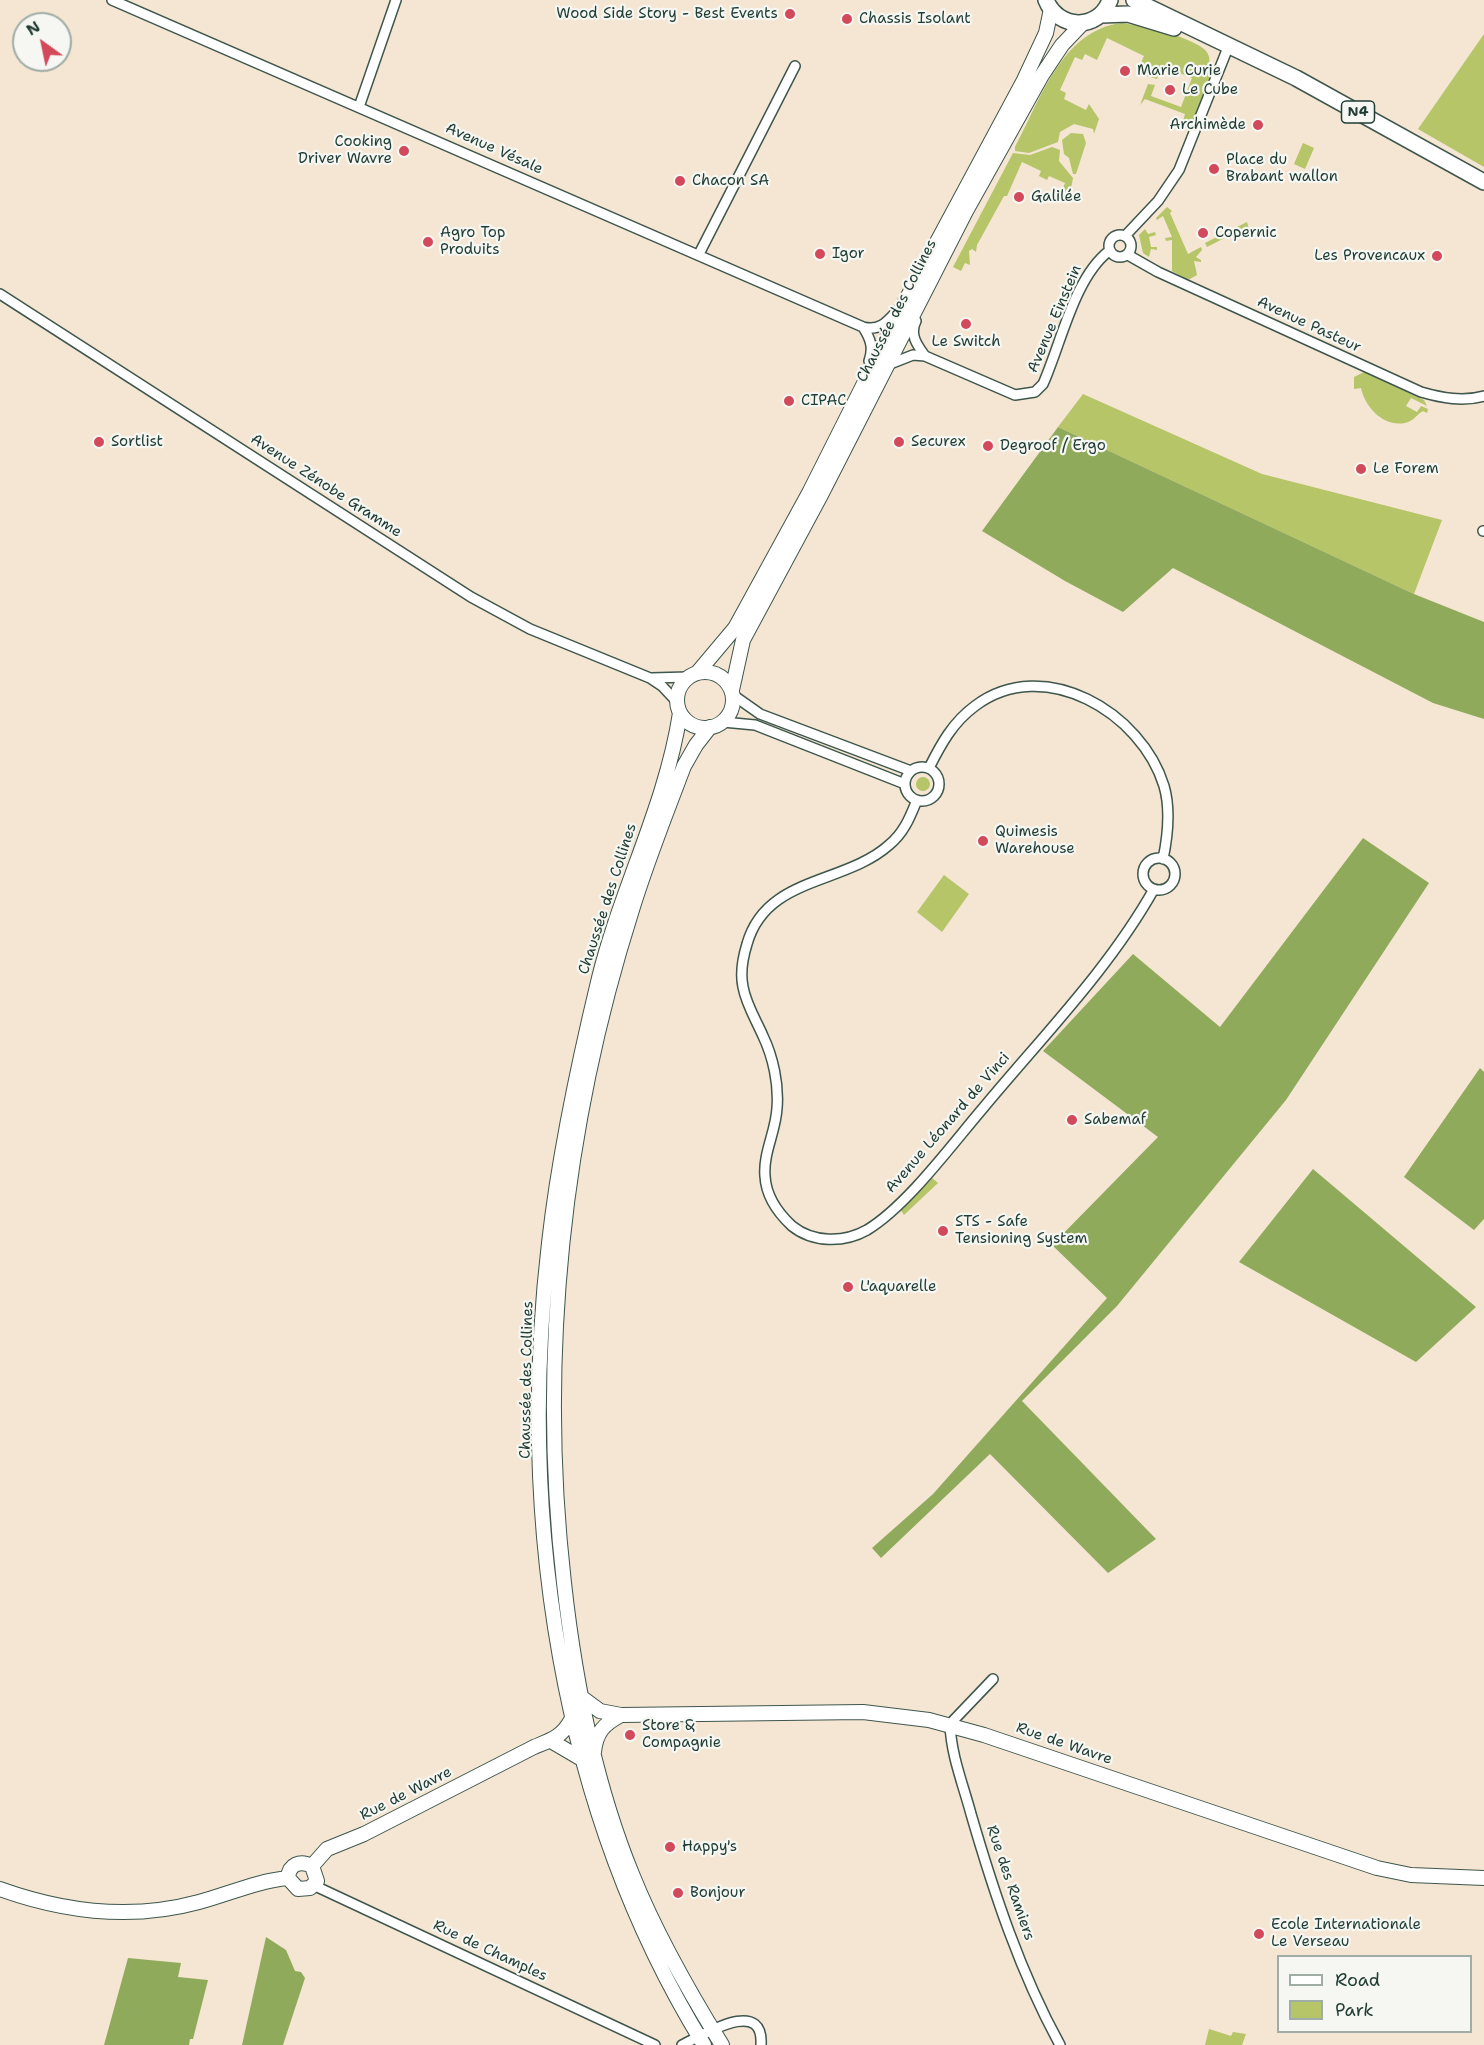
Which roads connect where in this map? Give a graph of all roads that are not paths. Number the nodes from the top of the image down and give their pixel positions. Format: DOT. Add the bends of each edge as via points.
graph roads {
  1 [pos="112,0"];
  2 [pos="396,0"];
  3 [pos="1110,0"];
  4 [pos="1134,0"];
  5 [pos="132,4"];
  6 [pos="1048,5"];
  7 [pos="1101,15"];
  8 [pos="1083,23"];
  9 [pos="1229,45"];
  10 [pos="795,66"];
  11 [pos="360,107"];
  12 [pos="1484,182"];
  13 [pos="966,211"];
  14 [pos="1125,236"];
  15 [pos="1109,251"];
  16 [pos="699,254"];
  17 [pos="1128,255"];
  18 [pos="0,294"];
  19 [pos="908,296"];
  20 [pos="863,327"];
  21 [pos="925,356"];
  22 [pos="889,364"];
  23 [pos="1484,396"];
  24 [pos="825,461"];
  25 [pos="693,675"];
  26 [pos="650,678"];
  27 [pos="732,692"];
  28 [pos="679,707"];
  29 [pos="717,724"];
  30 [pos="929,768"];
  31 [pos="911,771"];
  32 [pos="905,784"];
  33 [pos="917,800"];
  34 [pos="1163,859"];
  35 [pos="1154,889"];
  36 [pos="993,1679"];
  37 [pos="580,1697"];
  38 [pos="621,1715"];
  39 [pos="578,1721"];
  40 [pos="950,1724"];
  41 [pos="552,1741"];
  42 [pos="587,1758"];
  43 [pos="312,1866"];
  44 [pos="288,1878"];
  45 [pos="1484,1878"];
  46 [pos="314,1885"];
  47 [pos="0,1889"];
  48 [pos="713,2030"];
  49 [pos="701,2041"];
  50 [pos="654,2045"];
  51 [pos="682,2045"];
  52 [pos="722,2045"];
  53 [pos="761,2045"];
  54 [pos="1060,2045"];
  1 -- 5 [label="street, Avenue Vésale"];
  2 -- 11 [label="street"];
  3 -- 7 [label="main road"];
  4 -- 9 [label="main road, N4"];
  5 -- 11 [label="street, Avenue Vésale"];
  6 -- 8 [label="main road" via="1059,18"];
  6 -- 19 [label="main road, Chaussée des Collines" via="1046,33 1024,80"];
  7 -- 8 [label="main road, N4"];
  7 -- 9 [label="main road, N4" via="1128,14"];
  8 -- 13 [label="main road, Chaussée des Collines" via="1042,75"];
  9 -- 12 [label="main road, N4"];
  9 -- 14 [label="street, Avenue Einstein" via="1186,157 1158,201"];
  10 -- 16 [label="street"];
  11 -- 16 [label="street, Avenue Vésale"];
  13 -- 21 [label="street" via="963,231 913,327 917,345"];
  13 -- 22 [label="main road, Chaussée des Collines"];
  14 -- 15 [label="street, Avenue Einstein" via="1114,237"];
  14 -- 17 [label="street" via="1131,242"];
  15 -- 17 [label="street" via="1115,256"];
  15 -- 21 [label="street, Avenue Einstein" via="1084,282 1043,384 1035,392 1015,396"];
  16 -- 20 [label="street, Avenue Vésale"];
  17 -- 23 [label="street, Avenue Pasteur" via="1421,392 1439,398 1470,400"];
  18 -- 26 [label="street, Avenue Zénobe Gramme" via="471,597 530,629"];
  19 -- 20 [label="street" via="883,326"];
  19 -- 24 [label="main road, Chaussée des Collines"];
  20 -- 24 [label="street" via="873,352 831,435"];
  21 -- 22 [label="street" via="902,357"];
  22 -- 27 [label="main road, Chaussée des Collines" via="743,640"];
  24 -- 25 [label="main road, Chaussée des Collines" via="735,628"];
  25 -- 26 [label="street, Avenue Zénobe Gramme"];
  25 -- 27 [label="main road" via="714,673 728,682"];
  25 -- 28 [label="main road" via="678,692"];
  26 -- 28 [label="street, Avenue Zénobe Gramme" via="663,686"];
  27 -- 29 [label="main road" via="732,710"];
  27 -- 31 [label="street" via="760,714"];
  28 -- 29 [label="main road" via="693,725"];
  28 -- 39 [label="main road, Chaussée des Collines" via="672,758 599,975 572,1094 548,1245 540,1411 548,1554 555,1621"];
  29 -- 32 [label="street" via="754,725"];
  29 -- 37 [label="main road, Chaussée des Collines" via="696,745 684,766 650,857 610,986 581,1108 561,1249 553,1413 558,1532"];
  30 -- 31 [label="street"];
  30 -- 33 [label="street" via="939,778 939,790 930,800"];
  30 -- 34 [label="street, Avenue Léonard de Vinci" via="958,721 977,704 1004,692 1032,686 1087,698 1130,728 1164,786 1168,837"];
  31 -- 32 [label="street"];
  32 -- 33 [label="street" via="907,792"];
  33 -- 35 [label="street, Avenue Léonard de Vinci" via="907,825 890,845 843,872 793,889 772,903 758,920 743,961 742,985 765,1039 776,1083 777,1109 765,1176 770,1198 782,1217 812,1237 844,1238 866,1230 910,1191 1111,957"];
  34 -- 35 [label="street, Avenue Léonard de Vinci" via="1171,864 1174,877 1165,888"];
  34 -- 35 [label="street" via="1153,859 1143,870 1145,882"];
  36 -- 40 [label="street"];
  37 -- 38 [label="main road, Rue de Wavre" via="600,1711"];
  37 -- 39 [label="main road, Chaussée des Collines"];
  38 -- 40 [label="main road, Rue de Wavre" via="863,1712"];
  38 -- 42 [label="main road" via="603,1726"];
  39 -- 41 [label="main road, Rue de Wavre"];
  39 -- 42 [label="main road, Chaussée des Collines"];
  40 -- 45 [label="main road, Rue de Wavre" via="1377,1868 1412,1875"];
  40 -- 54 [label="street, Rue des Ramiers" via="952,1747 989,1876 1033,1994"];
  41 -- 42 [label="main road"];
  41 -- 43 [label="main road, Rue de Wavre" via="327,1849"];
  42 -- 48 [label="main road, Chaussée des Collines" via="649,1913"];
  42 -- 49 [label="main road, Chaussée des Collines" via="614,1864 634,1914 662,1974"];
  43 -- 44 [label="main road, Rue de Wavre" via="305,1862 295,1864"];
  43 -- 46 [label="main road" via="317,1875"];
  44 -- 46 [label="main road, Rue de Champles" via="298,1889"];
  44 -- 47 [label="main road" via="260,1882 198,1903 116,1913 49,1904"];
  46 -- 50 [label="street, Rue de Champles"];
  48 -- 49 [label="street"];
  48 -- 52 [label="main road, Chaussée des Collines"];
  48 -- 53 [label="street" via="734,2020 751,2022"];
  49 -- 51 [label="street"];
}
